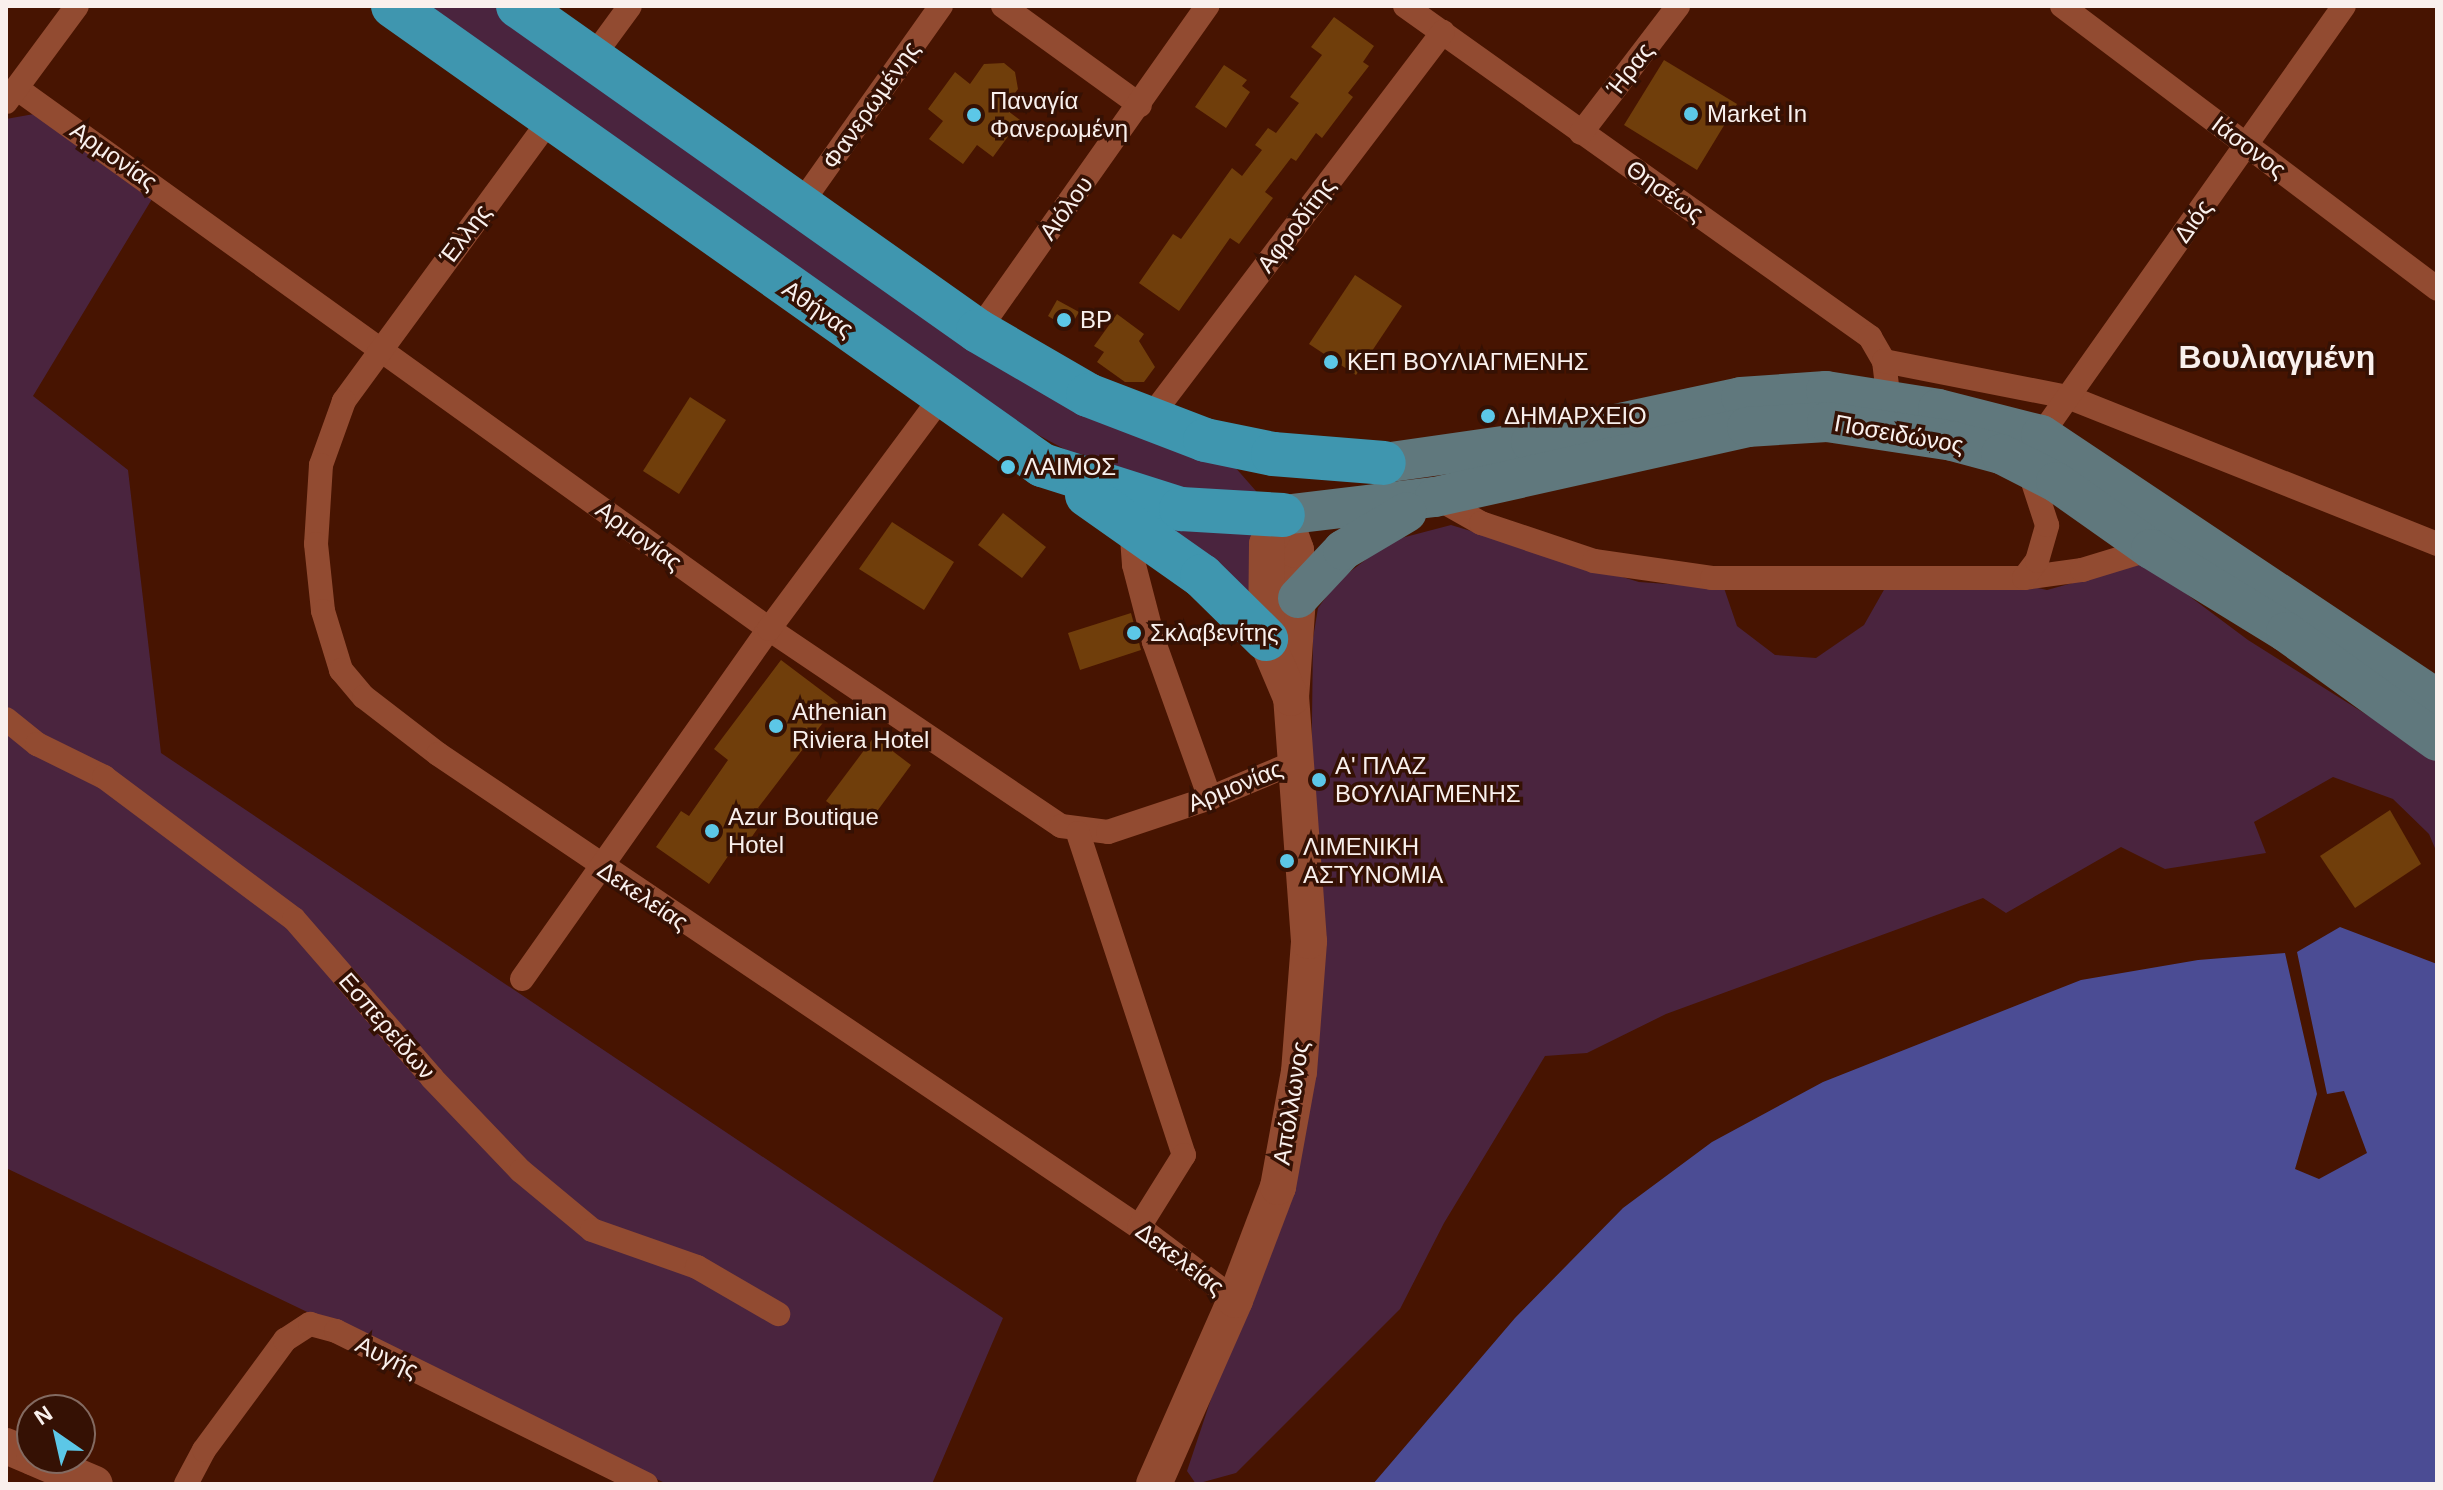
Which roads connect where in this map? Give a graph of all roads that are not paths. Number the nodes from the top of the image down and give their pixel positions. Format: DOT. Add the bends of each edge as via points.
graph roads {
  1 [pos="77,6"];
  2 [pos="393,6"];
  3 [pos="518,6"];
  4 [pos="630,6"];
  5 [pos="941,6"];
  6 [pos="1003,6"];
  7 [pos="1207,6"];
  8 [pos="1405,6"];
  9 [pos="1678,6"];
  10 [pos="2062,6"];
  11 [pos="2344,6"];
  12 [pos="1443,32"];
  13 [pos="592,58"];
  14 [pos="12,96"];
  15 [pos="1140,105"];
  16 [pos="551,118"];
  17 [pos="1581,133"];
  18 [pos="2247,146"];
  19 [pos="800,205"];
  20 [pos="2437,289"];
  21 [pos="978,331"];
  22 [pos="379,350"];
  23 [pos="1887,380"];
  24 [pos="941,397"];
  25 [pos="2068,397"];
  26 [pos="1149,419"];
  27 [pos="1205,440"];
  28 [pos="2034,451"];
  29 [pos="1384,463"];
  30 [pos="1042,465"];
  31 [pos="1435,497"];
  32 [pos="1283,515"];
  33 [pos="1131,524"];
  34 [pos="2437,544"];
  35 [pos="2151,549"];
  36 [pos="2024,578"];
  37 [pos="1298,598"];
  38 [pos="769,629"];
  39 [pos="1266,639"];
  40 [pos="1291,698"];
  41 [pos="2437,699"];
  42 [pos="6,719"];
  43 [pos="2437,741"];
  44 [pos="1298,761"];
  45 [pos="1210,798"];
  46 [pos="1078,833"];
  47 [pos="601,868"];
  48 [pos="522,979"];
  49 [pos="1139,1227"];
  50 [pos="1235,1300"];
  51 [pos="778,1314"];
  52 [pos="71,1474"];
  53 [pos="95,1484"];
  54 [pos="186,1484"];
  55 [pos="646,1484"];
  56 [pos="1154,1484"];
  1 -- 14 [label="street"];
  2 -- 16 [label="highway, Αθήνας"];
  3 -- 13 [label="highway"];
  4 -- 13 [label="street"];
  5 -- 19 [label="street, Φανερωμένης"];
  6 -- 15 [label="street"];
  7 -- 15 [label="street, Αιόλου"];
  8 -- 12 [label="street, Θησέως"];
  9 -- 17 [label="street, Ήρας"];
  10 -- 18 [label="street, Ιάσονος"];
  11 -- 18 [label="street, Διός"];
  12 -- 17 [label="street, Θησέως"];
  12 -- 26 [label="street, Αφροδίτης"];
  13 -- 19 [label="highway"];
  14 -- 22 [label="street, Αρμονίας"];
  15 -- 21 [label="street, Αιόλου"];
  16 -- 22 [label="street, Έλλης"];
  16 -- 24 [label="highway, Αθήνας"];
  17 -- 23 [label="street, Θησέως" via="1870,337"];
  18 -- 20 [label="street, Ιάσονος"];
  18 -- 25 [label="street, Διός"];
  19 -- 21 [label="highway"];
  21 -- 26 [label="highway" via="1088,395"];
  22 -- 38 [label="street, Αρμονίας"];
  22 -- 47 [label="street, Δεκελείας" via="344,401 321,465 316,544 333,654 364,697"];
  23 -- 25 [label="street"];
  23 -- 28 [label="main road, Ποσειδώνος"];
  23 -- 29 [label="main road, Ποσειδώνος" via="1741,397 1531,442"];
  24 -- 30 [label="highway, Αθήνας"];
  24 -- 38 [label="street"];
  25 -- 28 [label="street, Διός"];
  25 -- 34 [label="street"];
  26 -- 27 [label="highway"];
  27 -- 29 [label="highway, Ποσειδώνος" via="1335,461"];
  27 -- 32 [label="highway" via="1258,476"];
  28 -- 31 [label="main road, Ποσειδώνος" via="1843,423 1803,423 1711,433"];
  28 -- 35 [label="main road, Ποσειδώνος"];
  28 -- 36 [label="street" via="2047,525 2037,561"];
  28 -- 41 [label="main road, Ποσειδώνος"];
  29 -- 32 [label="highway" via="1328,480"];
  30 -- 32 [label="highway, Αθήνας" via="1181,509"];
  30 -- 33 [label="highway"];
  31 -- 32 [label="main road, Ποσειδώνος"];
  31 -- 36 [label="street" via="1481,523 1594,561 1647,572 1712,578"];
  31 -- 37 [label="main road" via="1343,550"];
  32 -- 37 [label="street" via="1296,550"];
  32 -- 39 [label="street" via="1267,544"];
  33 -- 39 [label="highway" via="1202,576"];
  33 -- 45 [label="street" via="1134,565 1154,642"];
  35 -- 36 [label="street" via="2082,570"];
  35 -- 43 [label="main road, Ποσειδώνος" via="2286,632"];
  37 -- 40 [label="street"];
  38 -- 46 [label="street, Αρμονίας"];
  38 -- 47 [label="street"];
  39 -- 40 [label="street"];
  40 -- 44 [label="street, Απόλλωνος"];
  42 -- 51 [label="street, Εσπερείδων" via="37,744 104,777 294,919 452,1099 521,1171 592,1230 697,1267"];
  44 -- 45 [label="street, Αρμονίας"];
  44 -- 50 [label="street, Απόλλωνος" via="1309,941 1299,1072 1278,1187"];
  45 -- 46 [label="street, Αρμονίας" via="1108,832"];
  46 -- 49 [label="street" via="1184,1155"];
  47 -- 48 [label="street"];
  47 -- 49 [label="street, Δεκελείας"];
  49 -- 50 [label="street, Δεκελείας"];
  50 -- 56 [label="street, Απόλλωνος"];
  52 -- 53 [label="street"];
  54 -- 55 [label="street, Αυγής" via="204,1450 285,1340 310,1324 336,1331"];
}
